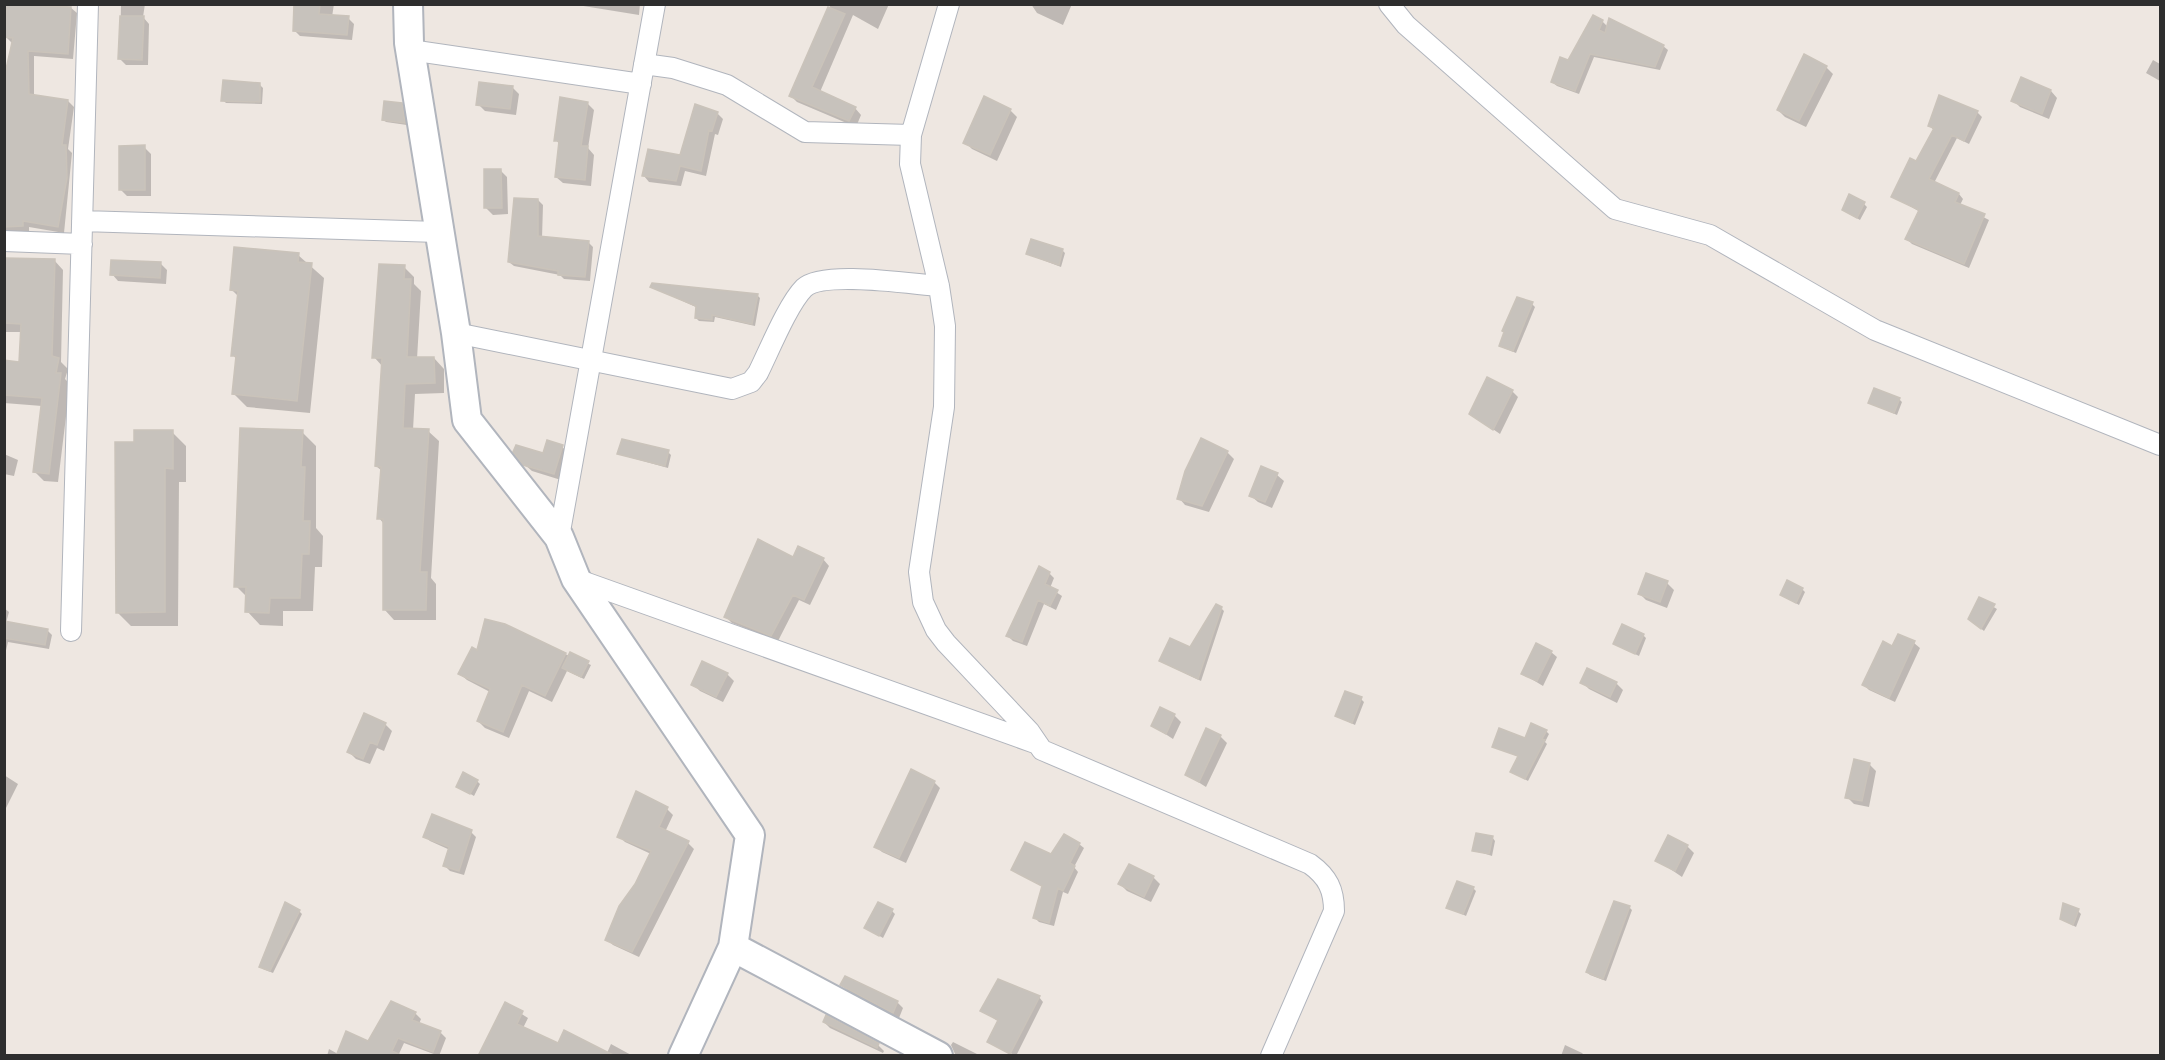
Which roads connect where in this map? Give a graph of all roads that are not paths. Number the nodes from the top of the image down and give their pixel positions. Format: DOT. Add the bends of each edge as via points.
graph roads {
  1 [pos="88,4"];
  2 [pos="408,4"];
  3 [pos="655,4"];
  4 [pos="949,4"];
  5 [pos="1389,4"];
  6 [pos="410,50"];
  7 [pos="644,64"];
  8 [pos="641,84"];
  9 [pos="911,135"];
  10 [pos="82,221"];
  11 [pos="438,232"];
  12 [pos="4,241"];
  13 [pos="82,244"];
  14 [pos="939,286"];
  15 [pos="456,333"];
  16 [pos="591,361"];
  17 [pos="2160,444"];
  18 [pos="559,537"];
  19 [pos="576,579"];
  20 [pos="71,631"];
  21 [pos="1035,743"];
  22 [pos="733,947"];
  23 [pos="683,1056"];
  24 [pos="938,1056"];
  25 [pos="1271,1056"];
  1 -- 10 [label="street"];
  2 -- 6 [label="street"];
  3 -- 7 [label="street"];
  4 -- 9 [label="street"];
  5 -- 17 [label="street" via="1406,26 1615,208 1710,235 1875,330"];
  6 -- 8 [label="street"];
  6 -- 11 [label="street"];
  7 -- 8 [label="street"];
  7 -- 9 [label="street" via="727,85 805,132"];
  8 -- 16 [label="street"];
  9 -- 14 [label="street" via="910,164"];
  10 -- 11 [label="street"];
  10 -- 13 [label="street"];
  11 -- 15 [label="street"];
  12 -- 13 [label="street"];
  13 -- 20 [label="street"];
  14 -- 16 [label="street" via="831,278 811,282 798,296 758,373 751,382 732,389"];
  14 -- 21 [label="street" via="945,326 944,407 919,572 923,602 946,643 1029,731"];
  15 -- 16 [label="street"];
  15 -- 18 [label="street" via="467,420"];
  16 -- 18 [label="street"];
  18 -- 19 [label="street"];
  19 -- 21 [label="street"];
  19 -- 22 [label="street" via="750,835"];
  21 -- 25 [label="street" via="1052,754 1310,864 1322,873 1332,890 1334,911"];
  22 -- 23 [label="street"];
  22 -- 24 [label="street"];
}
